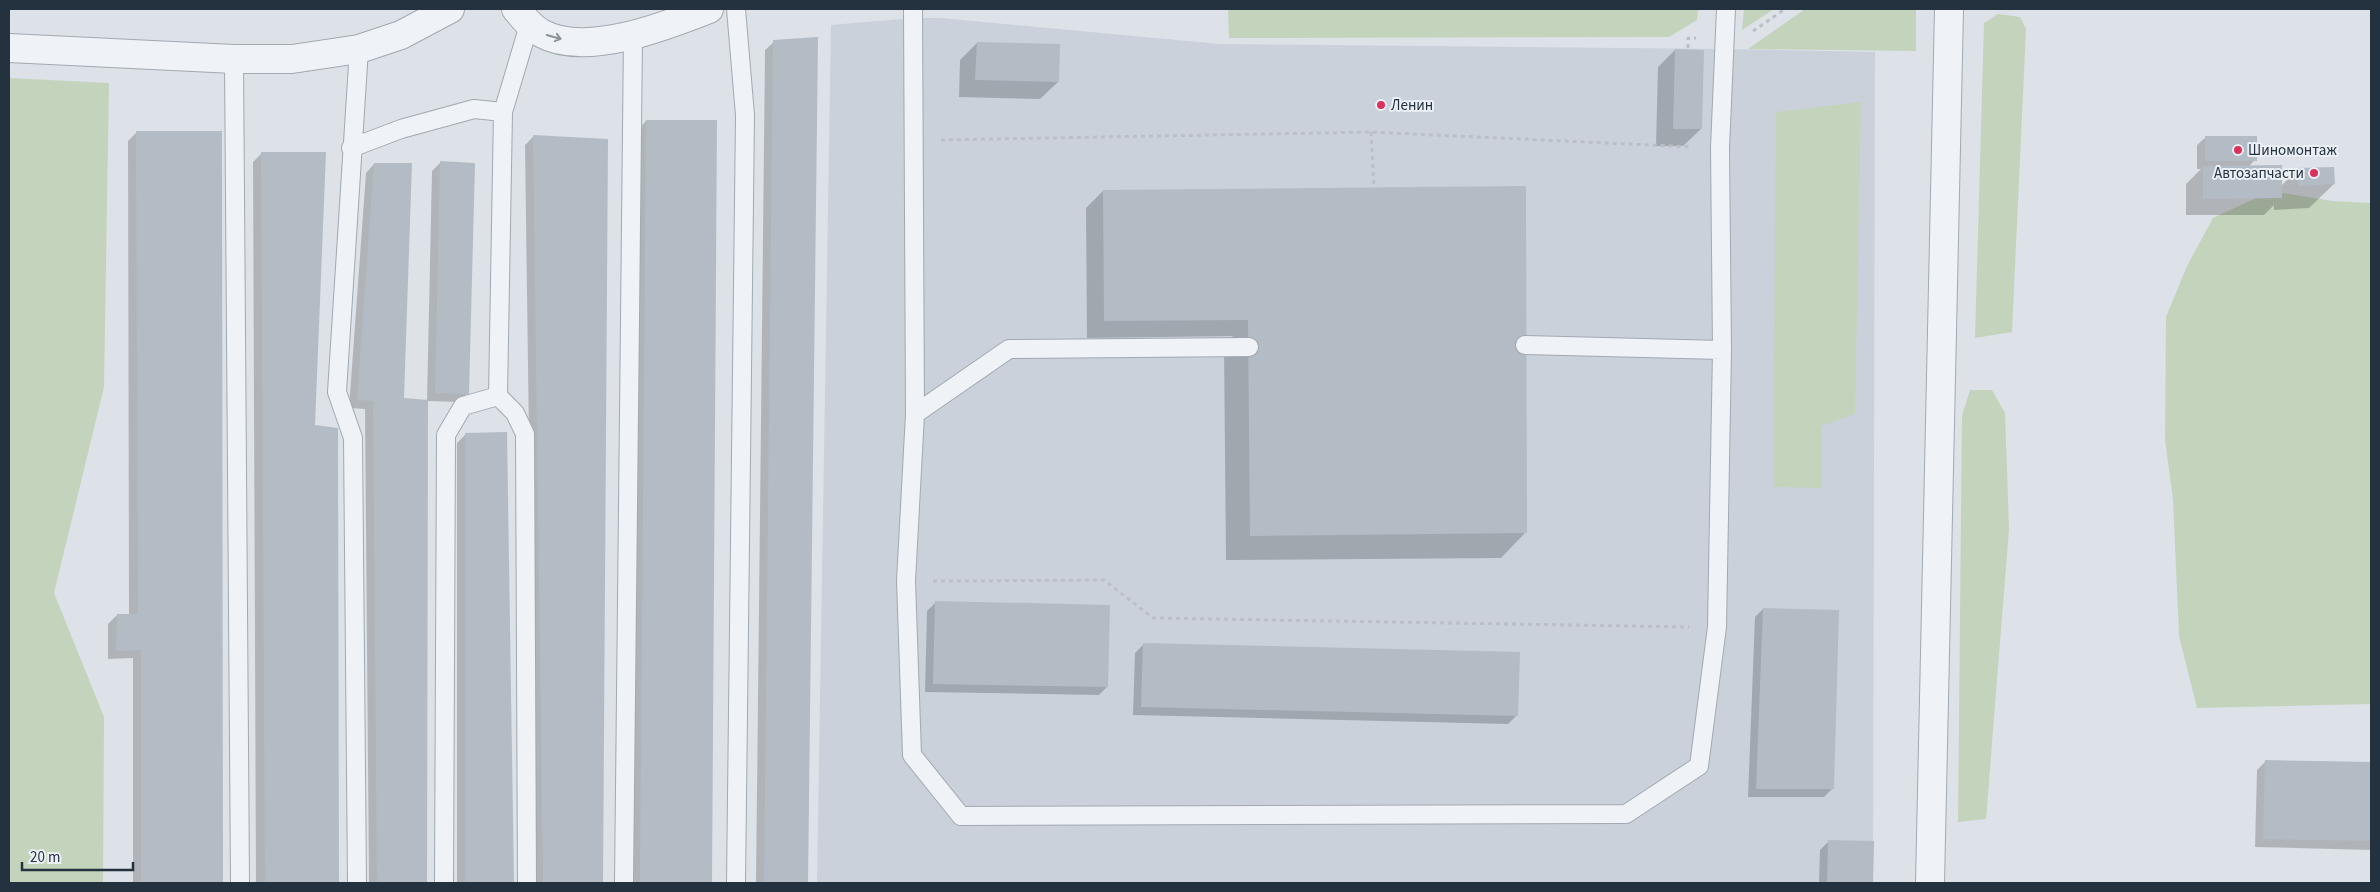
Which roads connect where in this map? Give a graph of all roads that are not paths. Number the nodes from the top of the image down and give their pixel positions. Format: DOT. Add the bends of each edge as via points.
graph roads {
  1 [pos="450,9"];
  2 [pos="709,9"];
  3 [pos="736,9"];
  4 [pos="913,9"];
  5 [pos="1726,9"];
  6 [pos="1949,9"];
  7 [pos="523,17"];
  8 [pos="633,36"];
  9 [pos="9,48"];
  10 [pos="359,49"];
  11 [pos="234,59"];
  12 [pos="503,112"];
  13 [pos="351,148"];
  14 [pos="1526,346"];
  15 [pos="1249,347"];
  16 [pos="1722,350"];
  17 [pos="498,396"];
  18 [pos="915,414"];
  19 [pos="240,883"];
  20 [pos="357,883"];
  21 [pos="444,883"];
  22 [pos="527,883"];
  23 [pos="624,883"];
  24 [pos="736,883"];
  25 [pos="1930,883"];
  1 -- 10 [label="street" via="401,35"];
  2 -- 8 [label="street"];
  3 -- 24 [label="lane" via="744,115"];
  4 -- 18 [label="lane"];
  5 -- 16 [label="lane" via="1720,148"];
  6 -- 25 [label="street"];
  7 -- 8 [label="street, one-way" via="543,34 571,42"];
  7 -- 12 [label="lane"];
  8 -- 23 [label="lane"];
  9 -- 11 [label="street"];
  10 -- 11 [label="street" via="292,59"];
  10 -- 13 [label="lane"];
  11 -- 19 [label="lane"];
  12 -- 13 [label="lane" via="474,110 400,129"];
  12 -- 17 [label="lane"];
  13 -- 20 [label="lane" via="337,392 353,438"];
  14 -- 16 [label="lane"];
  15 -- 18 [label="lane" via="1009,349"];
  16 -- 18 [label="lane" via="1717,627 1699,766 1626,814 961,816 912,755 906,581"];
  17 -- 21 [label="lane" via="463,406 446,435"];
  17 -- 22 [label="lane" via="515,413 525,434"];
}
